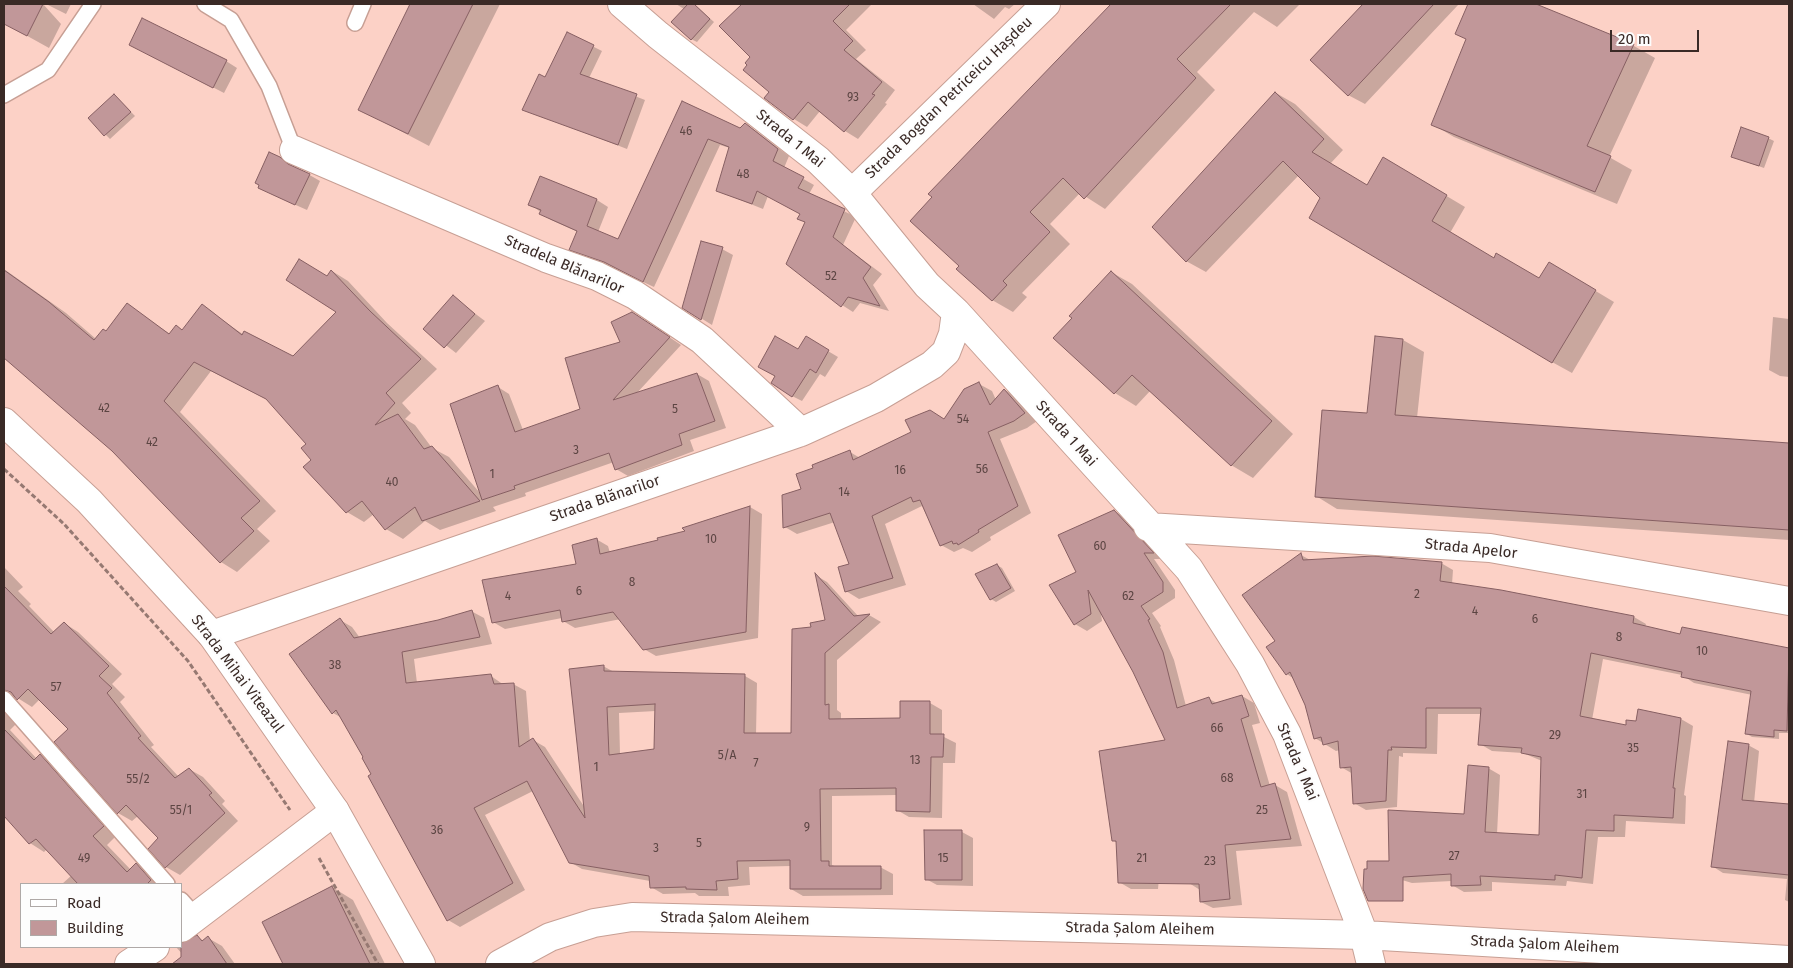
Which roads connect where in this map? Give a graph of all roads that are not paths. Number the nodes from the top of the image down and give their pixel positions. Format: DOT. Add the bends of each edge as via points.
graph roads {
  1 [pos="93,4"];
  2 [pos="205,4"];
  3 [pos="363,4"];
  4 [pos="622,4"];
  5 [pos="1046,4"];
  6 [pos="355,23"];
  7 [pos="4,95"];
  8 [pos="294,150"];
  9 [pos="852,193"];
  10 [pos="956,312"];
  11 [pos="4,422"];
  12 [pos="801,432"];
  13 [pos="1148,527"];
  14 [pos="1789,601"];
  15 [pos="212,635"];
  16 [pos="4,699"];
  17 [pos="335,811"];
  18 [pos="166,883"];
  19 [pos="186,916"];
  20 [pos="1364,935"];
  21 [pos="154,948"];
  22 [pos="1789,960"];
  23 [pos="130,964"];
  24 [pos="421,964"];
  25 [pos="500,964"];
  26 [pos="1372,964"];
  1 -- 7 [label="lane" via="48,70"];
  2 -- 8 [label="lane" via="231,20 269,86"];
  3 -- 6 [label="lane"];
  4 -- 9 [label="street, Strada 1 Mai" via="658,36 818,160"];
  5 -- 9 [label="street, Strada Bogdan Petriceicu Hașdeu"];
  8 -- 12 [label="street, Stradela Blănarilor" via="546,258 597,276 635,295 702,340"];
  9 -- 10 [label="street, Strada 1 Mai" via="927,285"];
  10 -- 12 [label="street, Strada Blănarilor" via="946,352 932,365 876,398"];
  10 -- 13 [label="street, Strada 1 Mai"];
  11 -- 15 [label="street, Strada Mihai Viteazul" via="89,501"];
  12 -- 15 [label="street, Strada Blănarilor"];
  13 -- 14 [label="street, Strada Apelor" via="1490,548"];
  13 -- 20 [label="street, Strada 1 Mai" via="1189,569 1250,664 1287,734"];
  15 -- 17 [label="street, Strada Mihai Viteazul"];
  16 -- 18 [label="lane"];
  17 -- 19 [label="street"];
  17 -- 24 [label="street, Strada Mihai Viteazul"];
  20 -- 22 [label="street, Strada Șalom Aleihem"];
  20 -- 25 [label="street, Strada Șalom Aleihem" via="632,917 594,923 550,937"];
  20 -- 26 [label="street, Strada 1 Mai"];
  21 -- 23 [label="street"];
}
